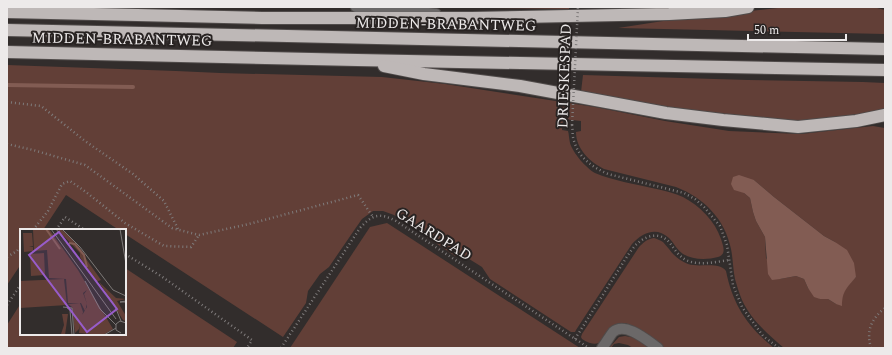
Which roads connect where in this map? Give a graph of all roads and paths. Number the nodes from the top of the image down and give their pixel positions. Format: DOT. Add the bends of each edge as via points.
graph roads {
  1 [pos="19,7"];
  2 [pos="356,7"];
  3 [pos="578,7"];
  4 [pos="748,7"];
  5 [pos="7,8"];
  6 [pos="7,12"];
  7 [pos="472,18"];
  8 [pos="7,30"];
  9 [pos="885,49"];
  10 [pos="7,52"];
  11 [pos="357,60"];
  12 [pos="885,70"];
  13 [pos="7,102"];
  14 [pos="885,115"];
  15 [pos="7,144"];
  16 [pos="372,217"];
  17 [pos="34,229"];
  18 [pos="57,229"];
  19 [pos="83,229"];
  20 [pos="178,230"];
  21 [pos="199,235"];
  22 [pos="20,247"];
  23 [pos="126,255"];
  24 [pos="7,256"];
  25 [pos="729,260"];
  26 [pos="20,286"];
  27 [pos="7,305"];
  28 [pos="885,308"];
  29 [pos="575,339"];
  30 [pos="247,348"];
  31 [pos="281,348"];
  32 [pos="589,348"];
  33 [pos="602,348"];
  34 [pos="658,348"];
  35 [pos="778,348"];
  36 [pos="871,348"];
  1 -- 5 [label="street"];
  2 -- 7 [label="street"];
  3 -- 25 [label="path, DRIESKESPAD, bridge" via="572,125 579,152 587,162 599,170 695,199 720,226"];
  4 -- 7 [label="highway" via="669,14"];
  6 -- 7 [label="highway" via="262,18"];
  8 -- 9 [label="highway, MIDDEN-BRABANTWEG"];
  10 -- 11 [label="highway, MIDDEN-BRABANTWEG"];
  11 -- 12 [label="highway, MIDDEN-BRABANTWEG"];
  11 -- 14 [label="highway" via="424,74 520,86 666,113 723,120 798,127"];
  13 -- 20 [label="path" via="41,106 133,174 164,200"];
  15 -- 20 [label="path" via="85,165"];
  16 -- 21 [label="path" via="358,195"];
  16 -- 29 [label="path, GAARDPAD" via="385,217 396,221"];
  16 -- 31 [label="path, GAARDPAD" via="360,228"];
  17 -- 21 [label="path" via="48,211 62,184 70,181 125,223 164,246 191,247"];
  18 -- 19 [label="path" via="65,217"];
  20 -- 21 [label="path"];
  22 -- 24 [label="path"];
  23 -- 30 [label="path" via="252,340"];
  25 -- 29 [label="path" via="713,263 687,260 679,256 662,237 646,237 628,255"];
  25 -- 35 [label="path, DRIESKESPAD" via="733,285 742,307 763,336"];
  26 -- 27 [label="path"];
  28 -- 36 [label="path" via="874,318 870,328"];
  29 -- 32 [label="path, GAARDPAD"];
  33 -- 34 [label="street" via="613,332 622,328 630,330"];
}
